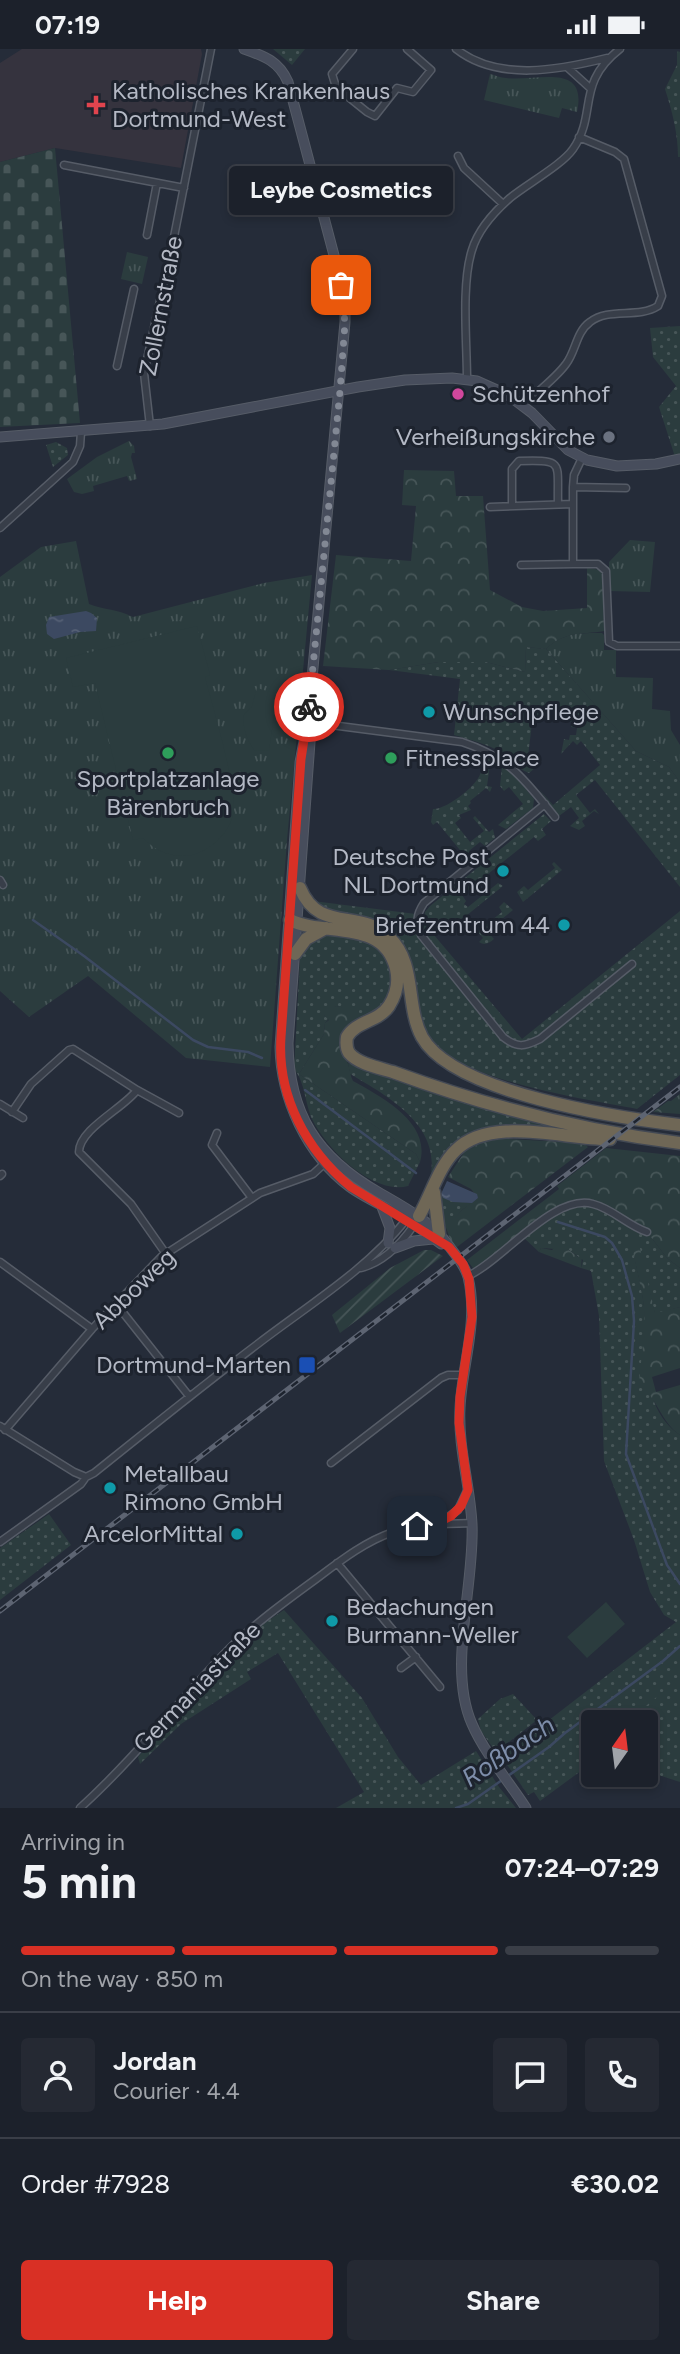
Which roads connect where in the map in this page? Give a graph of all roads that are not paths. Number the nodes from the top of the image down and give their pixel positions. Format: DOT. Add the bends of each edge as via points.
graph roads {
  1 [pos="211,49"];
  2 [pos="244,49"];
  3 [pos="353,49"];
  4 [pos="407,49"];
  5 [pos="456,49"];
  6 [pos="620,49"];
  7 [pos="607,58"];
  8 [pos="568,68"];
  9 [pos="590,88"];
  10 [pos="579,137"];
  11 [pos="458,156"];
  12 [pos="64,165"];
  13 [pos="157,183"];
  14 [pos="184,188"];
  15 [pos="503,204"];
  16 [pos="147,235"];
  17 [pos="134,289"];
  18 [pos="117,366"];
  19 [pos="467,379"];
  20 [pos="340,391"];
  21 [pos="523,405"];
  22 [pos="150,426"];
  23 [pos="81,432"];
  24 [pos="0,437"];
  25 [pos="582,458"];
  26 [pos="680,459"];
  27 [pos="573,487"];
  28 [pos="626,488"];
  29 [pos="558,504"];
  30 [pos="573,504"];
  31 [pos="512,505"];
  32 [pos="490,507"];
  33 [pos="0,528"];
  34 [pos="573,564"];
  35 [pos="522,565"];
  36 [pos="680,646"];
  37 [pos="308,722"];
  38 [pos="545,804"];
  39 [pos="555,817"];
  40 [pos="300,888"];
  41 [pos="336,918"];
  42 [pos="295,920"];
  43 [pos="326,928"];
  44 [pos="295,954"];
  45 [pos="632,964"];
  46 [pos="137,1090"];
  47 [pos="0,1104"];
  48 [pos="12,1112"];
  49 [pos="179,1113"];
  50 [pos="23,1118"];
  51 [pos="680,1125"];
  52 [pos="217,1133"];
  53 [pos="639,1138"];
  54 [pos="680,1143"];
  55 [pos="325,1163"];
  56 [pos="434,1188"];
  57 [pos="252,1198"];
  58 [pos="381,1205"];
  59 [pos="413,1220"];
  60 [pos="646,1232"];
  61 [pos="437,1237"];
  62 [pos="392,1245"];
  63 [pos="166,1254"];
  64 [pos="0,1262"];
  65 [pos="468,1276"];
  66 [pos="117,1305"];
  67 [pos="92,1329"];
  68 [pos="464,1375"];
  69 [pos="189,1396"];
  70 [pos="2,1428"];
  71 [pos="331,1463"];
  72 [pos="86,1477"];
  73 [pos="468,1490"];
  74 [pos="472,1523"];
  75 [pos="435,1524"];
  76 [pos="0,1542"];
  77 [pos="337,1563"];
  78 [pos="416,1657"];
  79 [pos="401,1668"];
  80 [pos="440,1687"];
  81 [pos="80,1808"];
  82 [pos="526,1808"];
  1 -- 14 [label="street, Zollernstraße"];
  2 -- 20 [label="main road" via="273,61 289,84 345,305"];
  3 -- 4 [label="street" via="332,74 334,83 375,116 397,88 413,92 430,71"];
  5 -- 8 [label="street" via="494,68"];
  6 -- 7 [label="street"];
  7 -- 8 [label="street"];
  7 -- 9 [label="street"];
  8 -- 9 [label="street"];
  9 -- 10 [label="street"];
  10 -- 15 [label="street" via="566,156"];
  10 -- 21 [label="street" via="624,159 662,296 658,306 647,311 591,321 568,361"];
  11 -- 15 [label="street" via="464,168"];
  12 -- 13 [label="street"];
  13 -- 14 [label="street"];
  13 -- 16 [label="street, Zollernstraße"];
  14 -- 22 [label="street, Zollernstraße" via="144,373"];
  15 -- 19 [label="street" via="471,253"];
  17 -- 18 [label="street, Zollernstraße"];
  19 -- 20 [label="main road" via="405,380"];
  19 -- 21 [label="main road" via="501,390"];
  20 -- 22 [label="main road"];
  20 -- 37 [label="main road"];
  21 -- 25 [label="main road"];
  22 -- 23 [label="main road"];
  23 -- 24 [label="main road"];
  23 -- 33 [label="street" via="73,462"];
  25 -- 26 [label="main road" via="617,467"];
  25 -- 27 [label="street"];
  27 -- 28 [label="street"];
  27 -- 30 [label="street"];
  29 -- 30 [label="street"];
  29 -- 31 [label="street"];
  29 -- 31 [label="street" via="554,463 519,461 512,469"];
  30 -- 34 [label="street"];
  31 -- 32 [label="street"];
  34 -- 35 [label="street"];
  34 -- 36 [label="street" via="605,568 607,638 612,645"];
  37 -- 38 [label="street" via="481,748 504,760"];
  37 -- 40 [label="main road"];
  37 -- 42 [label="main road" via="301,759"];
  38 -- 39 [label="street"];
  38 -- 45 [label="street" via="424,903 417,914 421,935 515,1046 540,1039"];
  40 -- 41 [label="highway" via="313,910"];
  40 -- 42 [label="main road"];
  41 -- 42 [label="highway"];
  41 -- 51 [label="highway" via="376,928 394,942 406,964 417,1027 442,1059 463,1073 567,1105"];
  42 -- 43 [label="highway"];
  42 -- 44 [label="main road"];
  42 -- 55 [label="main road" via="281,1037 282,1070 293,1111"];
  43 -- 44 [label="highway" via="306,939"];
  43 -- 53 [label="highway" via="374,938 396,966 396,990 388,1007 347,1037 347,1048 355,1058 483,1102"];
  44 -- 59 [label="main road" via="288,1058 303,1119 339,1166"];
  46 -- 48 [label="street" via="69,1049 34,1080"];
  46 -- 49 [label="street"];
  46 -- 63 [label="street" via="80,1143 79,1152 131,1204"];
  47 -- 48 [label="street"];
  48 -- 50 [label="street"];
  52 -- 57 [label="street" via="212,1145"];
  53 -- 54 [label="highway"];
  53 -- 56 [label="highway" via="484,1134 457,1149"];
  55 -- 57 [label="street, Abboweg" via="318,1171"];
  55 -- 58 [label="main road" via="351,1187"];
  56 -- 59 [label="highway"];
  56 -- 61 [label="highway"];
  57 -- 63 [label="street, Abboweg"];
  58 -- 59 [label="main road"];
  58 -- 62 [label="main road"];
  59 -- 61 [label="main road"];
  59 -- 62 [label="street"];
  60 -- 65 [label="street" via="602,1206 570,1204"];
  61 -- 62 [label="main road"];
  61 -- 65 [label="main road" via="463,1264"];
  62 -- 69 [label="street"];
  63 -- 66 [label="street, Abboweg"];
  64 -- 67 [label="street"];
  65 -- 68 [label="main road" via="472,1317"];
  66 -- 67 [label="street, Abboweg"];
  66 -- 69 [label="street"];
  67 -- 70 [label="street, Abboweg"];
  68 -- 71 [label="street" via="441,1378"];
  68 -- 73 [label="main road" via="459,1423"];
  69 -- 72 [label="street"];
  70 -- 72 [label="street"];
  72 -- 76 [label="street"];
  73 -- 74 [label="main road"];
  73 -- 75 [label="street, Germaniastraße" via="458,1510"];
  74 -- 75 [label="street, Germaniastraße"];
  74 -- 82 [label="main road" via="462,1660 466,1706 472,1725"];
  75 -- 77 [label="street, Germaniastraße" via="393,1532"];
  77 -- 78 [label="street"];
  77 -- 81 [label="street, Germaniastraße" via="246,1633"];
  78 -- 79 [label="street"];
  78 -- 80 [label="street"];
}
